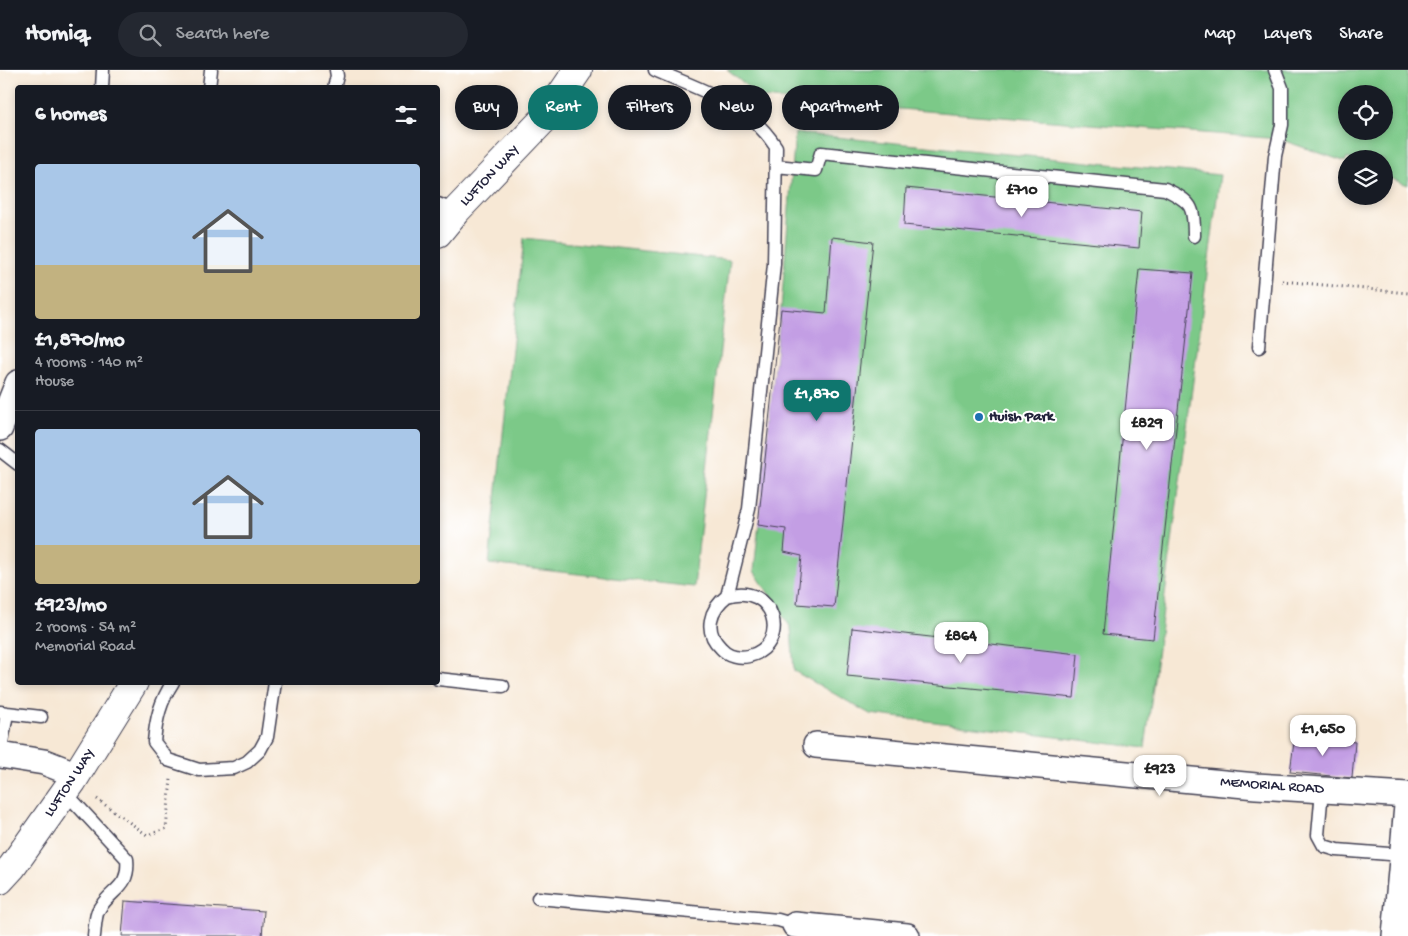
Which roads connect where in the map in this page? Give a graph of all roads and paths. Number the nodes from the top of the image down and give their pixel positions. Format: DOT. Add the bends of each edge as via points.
graph roads {
  1 [pos="103,70"];
  2 [pos="211,70"];
  3 [pos="336,70"];
  4 [pos="578,70"];
  5 [pos="655,70"];
  6 [pos="1275,70"];
  7 [pos="102,85"];
  8 [pos="209,85"];
  9 [pos="335,85"];
  10 [pos="776,166"];
  11 [pos="447,207"];
  12 [pos="440,227"];
  13 [pos="1194,236"];
  14 [pos="1264,280"];
  15 [pos="1408,293"];
  16 [pos="1259,347"];
  17 [pos="15,390"];
  18 [pos="0,428"];
  19 [pos="0,450"];
  20 [pos="15,462"];
  21 [pos="728,596"];
  22 [pos="440,679"];
  23 [pos="132,685"];
  24 [pos="171,685"];
  25 [pos="275,685"];
  26 [pos="503,686"];
  27 [pos="4,713"];
  28 [pos="41,717"];
  29 [pos="816,745"];
  30 [pos="0,755"];
  31 [pos="173,762"];
  32 [pos="71,783"];
  33 [pos="1322,790"];
  34 [pos="1402,855"];
  35 [pos="0,880"];
  36 [pos="538,898"];
  37 [pos="795,925"];
  38 [pos="94,936"];
  39 [pos="907,936"];
  40 [pos="1395,936"];
  1 -- 7 [label="lane"];
  2 -- 8 [label="lane"];
  3 -- 9 [label="lane"];
  4 -- 11 [label="street, LUFTON WAY" via="546,117"];
  5 -- 10 [label="lane" via="751,116 776,147"];
  6 -- 14 [label="lane" via="1282,88 1282,125"];
  10 -- 13 [label="lane" via="816,170 820,153 1164,189 1184,198 1194,214"];
  10 -- 21 [label="lane" via="774,264 748,509"];
  11 -- 12 [label="street, LUFTON WAY"];
  14 -- 15 [label="path"];
  14 -- 16 [label="lane"];
  17 -- 18 [label="street"];
  19 -- 20 [label="lane"];
  21 -- 21 [label="lane" via="748,593 765,603 771,611 774,621 770,640 755,654 734,656 716,644 711,634 712,612"];
  22 -- 26 [label="lane"];
  23 -- 32 [label="street, LUFTON WAY"];
  24 -- 31 [label="lane" via="156,717 154,742"];
  25 -- 31 [label="lane" via="267,737 260,750 247,762 234,768 199,770"];
  27 -- 28 [label="lane"];
  27 -- 30 [label="lane"];
  29 -- 33 [label="street, MEMORIAL ROAD"];
  30 -- 32 [label="street" via="44,762"];
  31 -- 32 [label="path" via="166,829 147,835"];
  32 -- 35 [label="street, LUFTON WAY"];
  32 -- 38 [label="lane" via="127,859 128,873 122,884 98,910"];
  33 -- 34 [label="lane" via="1318,835 1324,846"];
  33 -- 34 [label="street, MEMORIAL ROAD" via="1408,796"];
  34 -- 40 [label="street, MEMORIAL ROAD"];
  36 -- 37 [label="lane" via="778,920"];
  37 -- 39 [label="street"];
}
